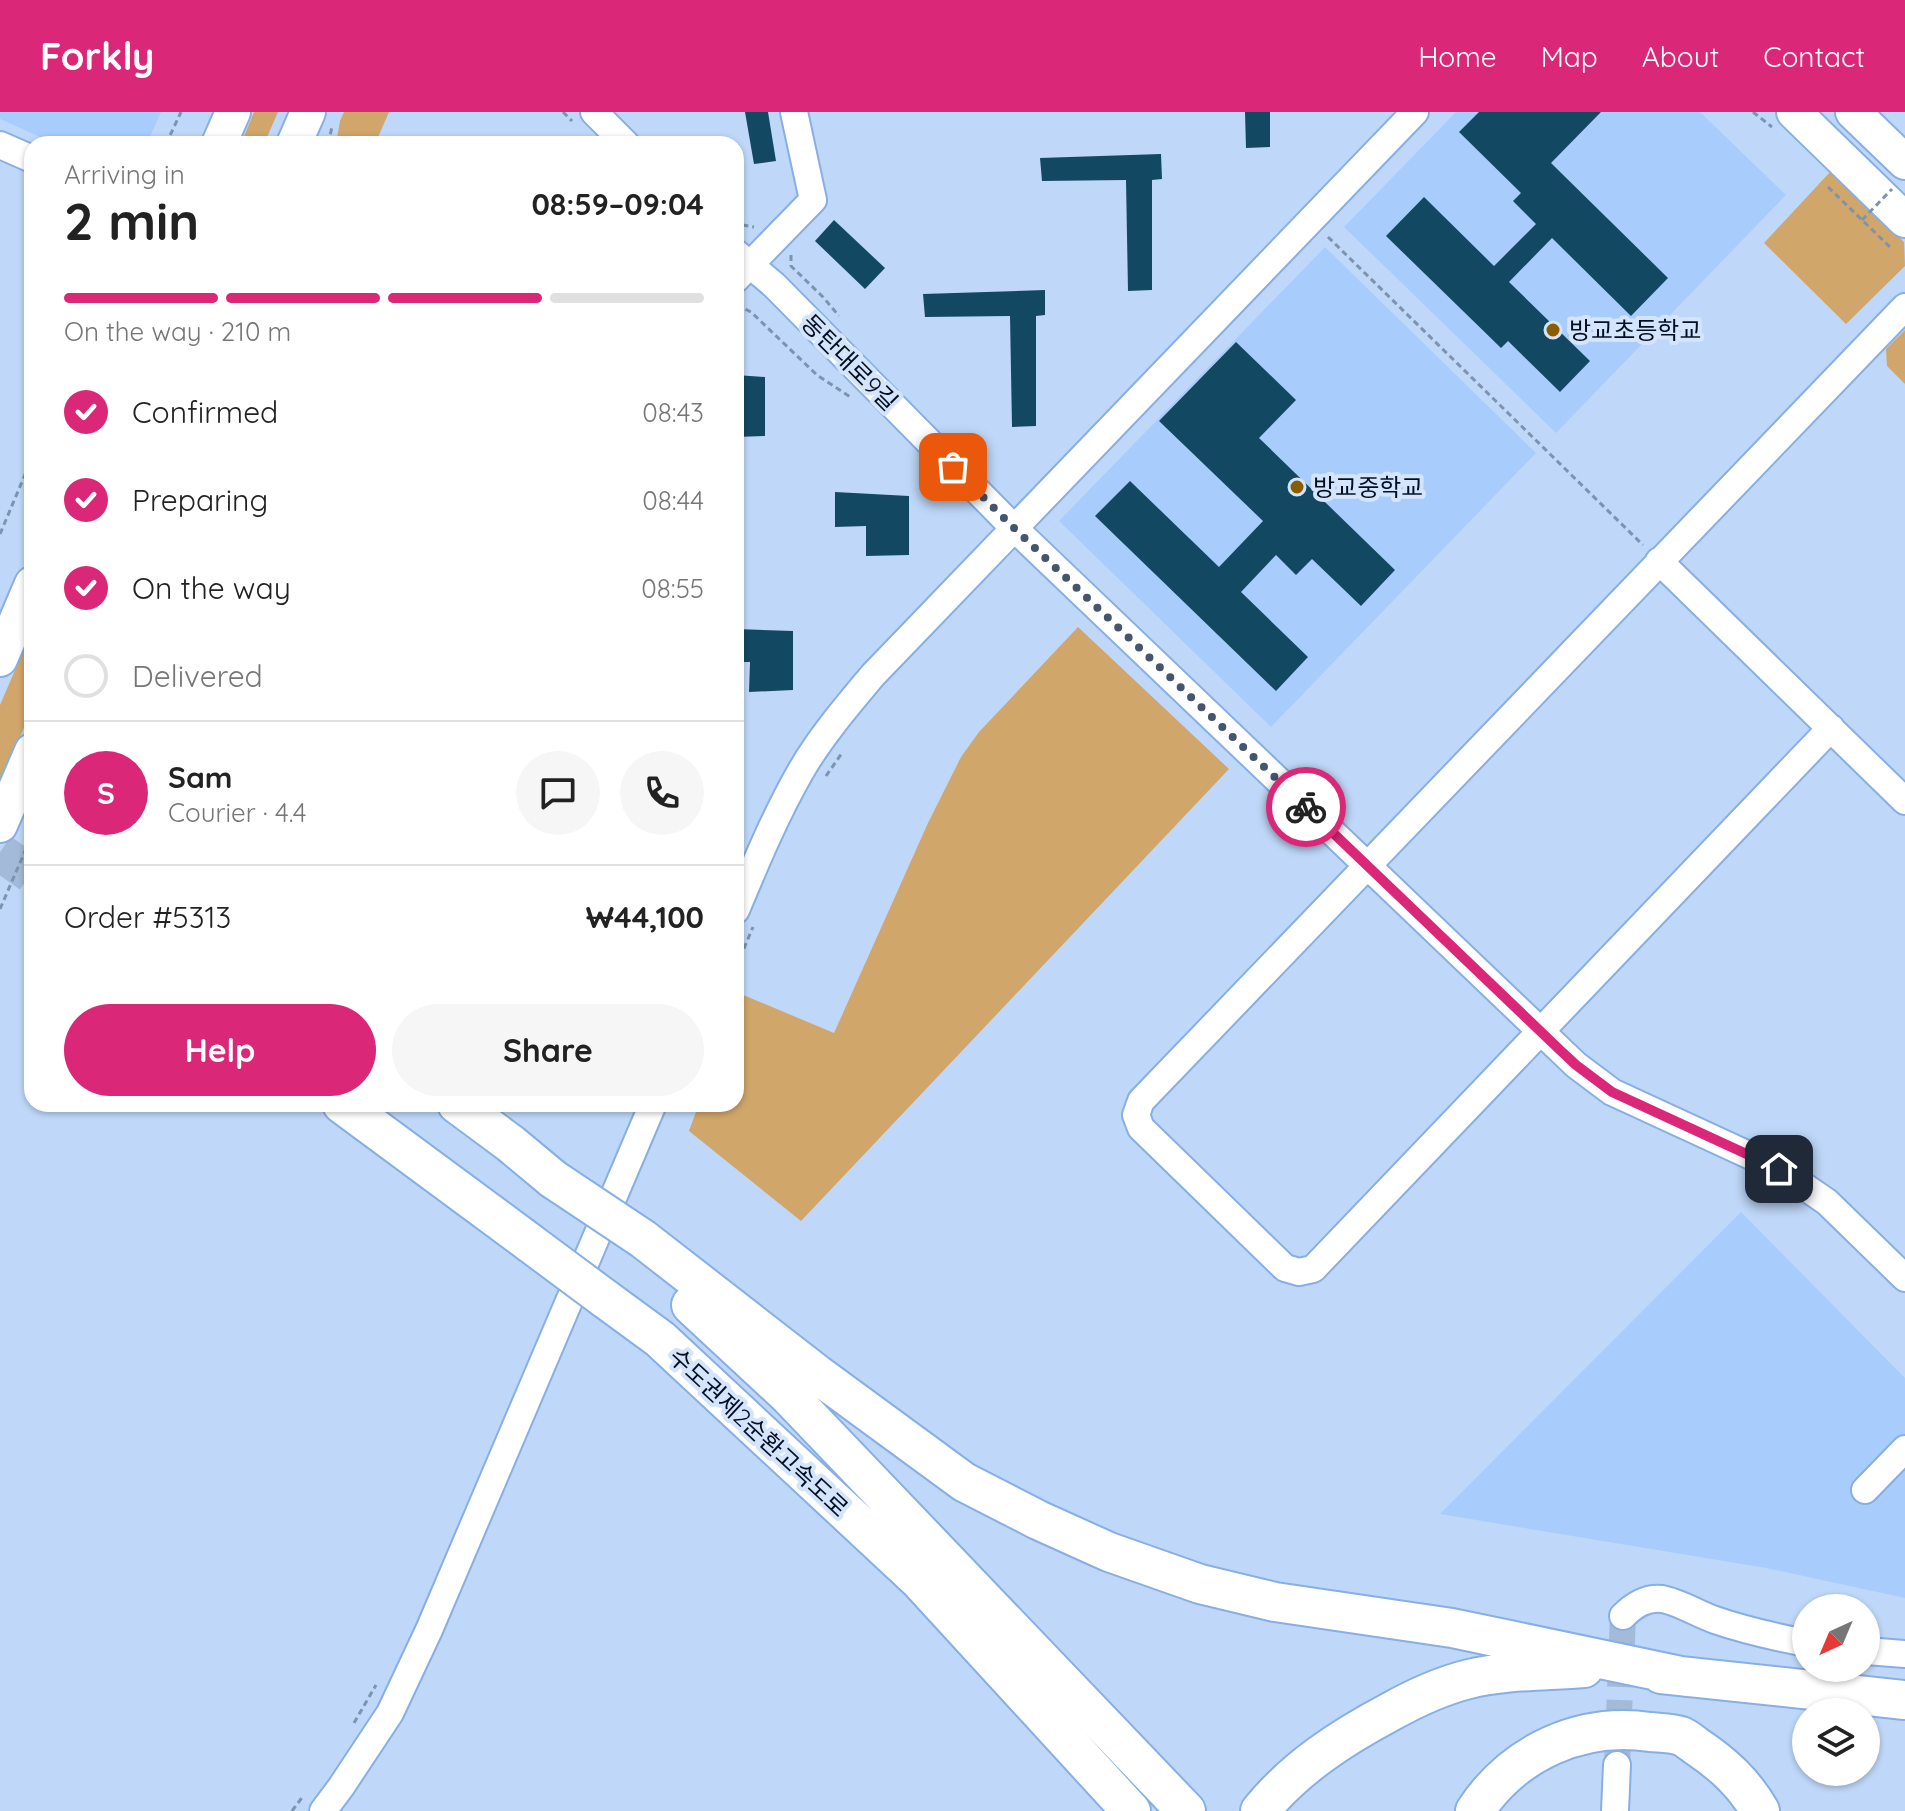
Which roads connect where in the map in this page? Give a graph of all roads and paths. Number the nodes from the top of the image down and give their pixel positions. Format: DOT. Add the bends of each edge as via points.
graph roads {
  1 [pos="181,112"];
  2 [pos="233,112"];
  3 [pos="308,112"];
  4 [pos="594,112"];
  5 [pos="794,112"];
  6 [pos="1415,112"];
  7 [pos="1794,112"];
  8 [pos="1853,112"];
  9 [pos="170,136"];
  10 [pos="222,136"];
  11 [pos="298,136"];
  12 [pos="618,136"];
  13 [pos="0,145"];
  14 [pos="24,156"];
  15 [pos="1828,187"];
  16 [pos="1898,205"];
  17 [pos="1862,220"];
  18 [pos="761,224"];
  19 [pos="744,225"];
  20 [pos="1328,237"];
  21 [pos="792,254"];
  22 [pos="744,263"];
  23 [pos="744,268"];
  24 [pos="1905,307"];
  25 [pos="744,309"];
  26 [pos="842,320"];
  27 [pos="855,399"];
  28 [pos="24,477"];
  29 [pos="1014,528"];
  30 [pos="0,534"];
  31 [pos="1659,561"];
  32 [pos="24,603"];
  33 [pos="0,659"];
  34 [pos="1831,728"];
  35 [pos="846,746"];
  36 [pos="24,770"];
  37 [pos="823,781"];
  38 [pos="1905,801"];
  39 [pos="0,825"];
  40 [pos="24,854"];
  41 [pos="1367,865"];
  42 [pos="744,900"];
  43 [pos="0,909"];
  44 [pos="1540,1031"];
  45 [pos="353,1112"];
  46 [pos="468,1112"];
  47 [pos="650,1112"];
  48 [pos="638,1245"];
  49 [pos="1905,1278"];
  50 [pos="1905,1449"];
  51 [pos="1865,1490"];
  52 [pos="1623,1616"];
  53 [pos="1792,1640"];
  54 [pos="1880,1652"];
  55 [pos="1905,1654"];
  56 [pos="1686,1677"];
  57 [pos="377,1684"];
  58 [pos="1905,1700"];
  59 [pos="353,1726"];
  60 [pos="1617,1765"];
  61 [pos="316,1800"];
  62 [pos="1182,1807"];
  63 [pos="292,1811"];
  64 [pos="1131,1811"];
  65 [pos="1260,1811"];
  66 [pos="1475,1811"];
  67 [pos="1615,1811"];
  68 [pos="1760,1811"];
  1 -- 9 [label="path"];
  2 -- 10 [label="main road"];
  3 -- 11 [label="main road"];
  4 -- 12 [label="street"];
  5 -- 22 [label="street" via="813,200"];
  6 -- 29 [label="street"];
  7 -- 16 [label="main road"];
  8 -- 16 [label="main road"];
  13 -- 14 [label="street"];
  15 -- 17 [label="path"];
  16 -- 17 [label="path, bridge"];
  16 -- 17 [label="path"];
  18 -- 19 [label="path"];
  20 -- 31 [label="path"];
  21 -- 26 [label="path" via="791,266"];
  23 -- 29 [label="street, 동탄대로9길" via="774,285"];
  24 -- 31 [label="street"];
  25 -- 27 [label="path" via="817,375"];
  28 -- 30 [label="path"];
  29 -- 41 [label="street, 동탄대로9길"];
  29 -- 42 [label="street" via="873,675 828,730 770,831"];
  31 -- 34 [label="street"];
  31 -- 41 [label="street"];
  32 -- 33 [label="main road"];
  34 -- 38 [label="street"];
  34 -- 44 [label="street"];
  35 -- 37 [label="path"];
  36 -- 39 [label="main road"];
  40 -- 43 [label="path"];
  41 -- 44 [label="street, 동탄대로9길"];
  41 -- 44 [label="street" via="1141,1101 1136,1115 1141,1128 1285,1268 1313,1269"];
  44 -- 49 [label="street, 동탄대로9길" via="1612,1092 1803,1184"];
  45 -- 64 [label="highway, 수도권제2순환고속도로, bridge" via="660,1339 918,1579"];
  46 -- 48 [label="highway, bridge"];
  47 -- 61 [label="street" via="390,1713 341,1787"];
  48 -- 56 [label="highway" via="964,1482 1109,1552 1200,1584 1275,1602 1452,1628"];
  48 -- 62 [label="highway, 수도권제2순환고속도로"];
  50 -- 51 [label="street"];
  52 -- 53 [label="street" via="1645,1600 1663,1599 1715,1620"];
  54 -- 55 [label="street"];
  56 -- 58 [label="highway"];
  56 -- 65 [label="highway" via="1597,1667 1469,1679 1424,1694 1356,1730 1312,1760"];
  57 -- 59 [label="path"];
  60 -- 67 [label="street"];
  61 -- 63 [label="path"];
  66 -- 68 [label="highway" via="1499,1782 1546,1747 1583,1733 1631,1729 1682,1736 1725,1765"];
}
